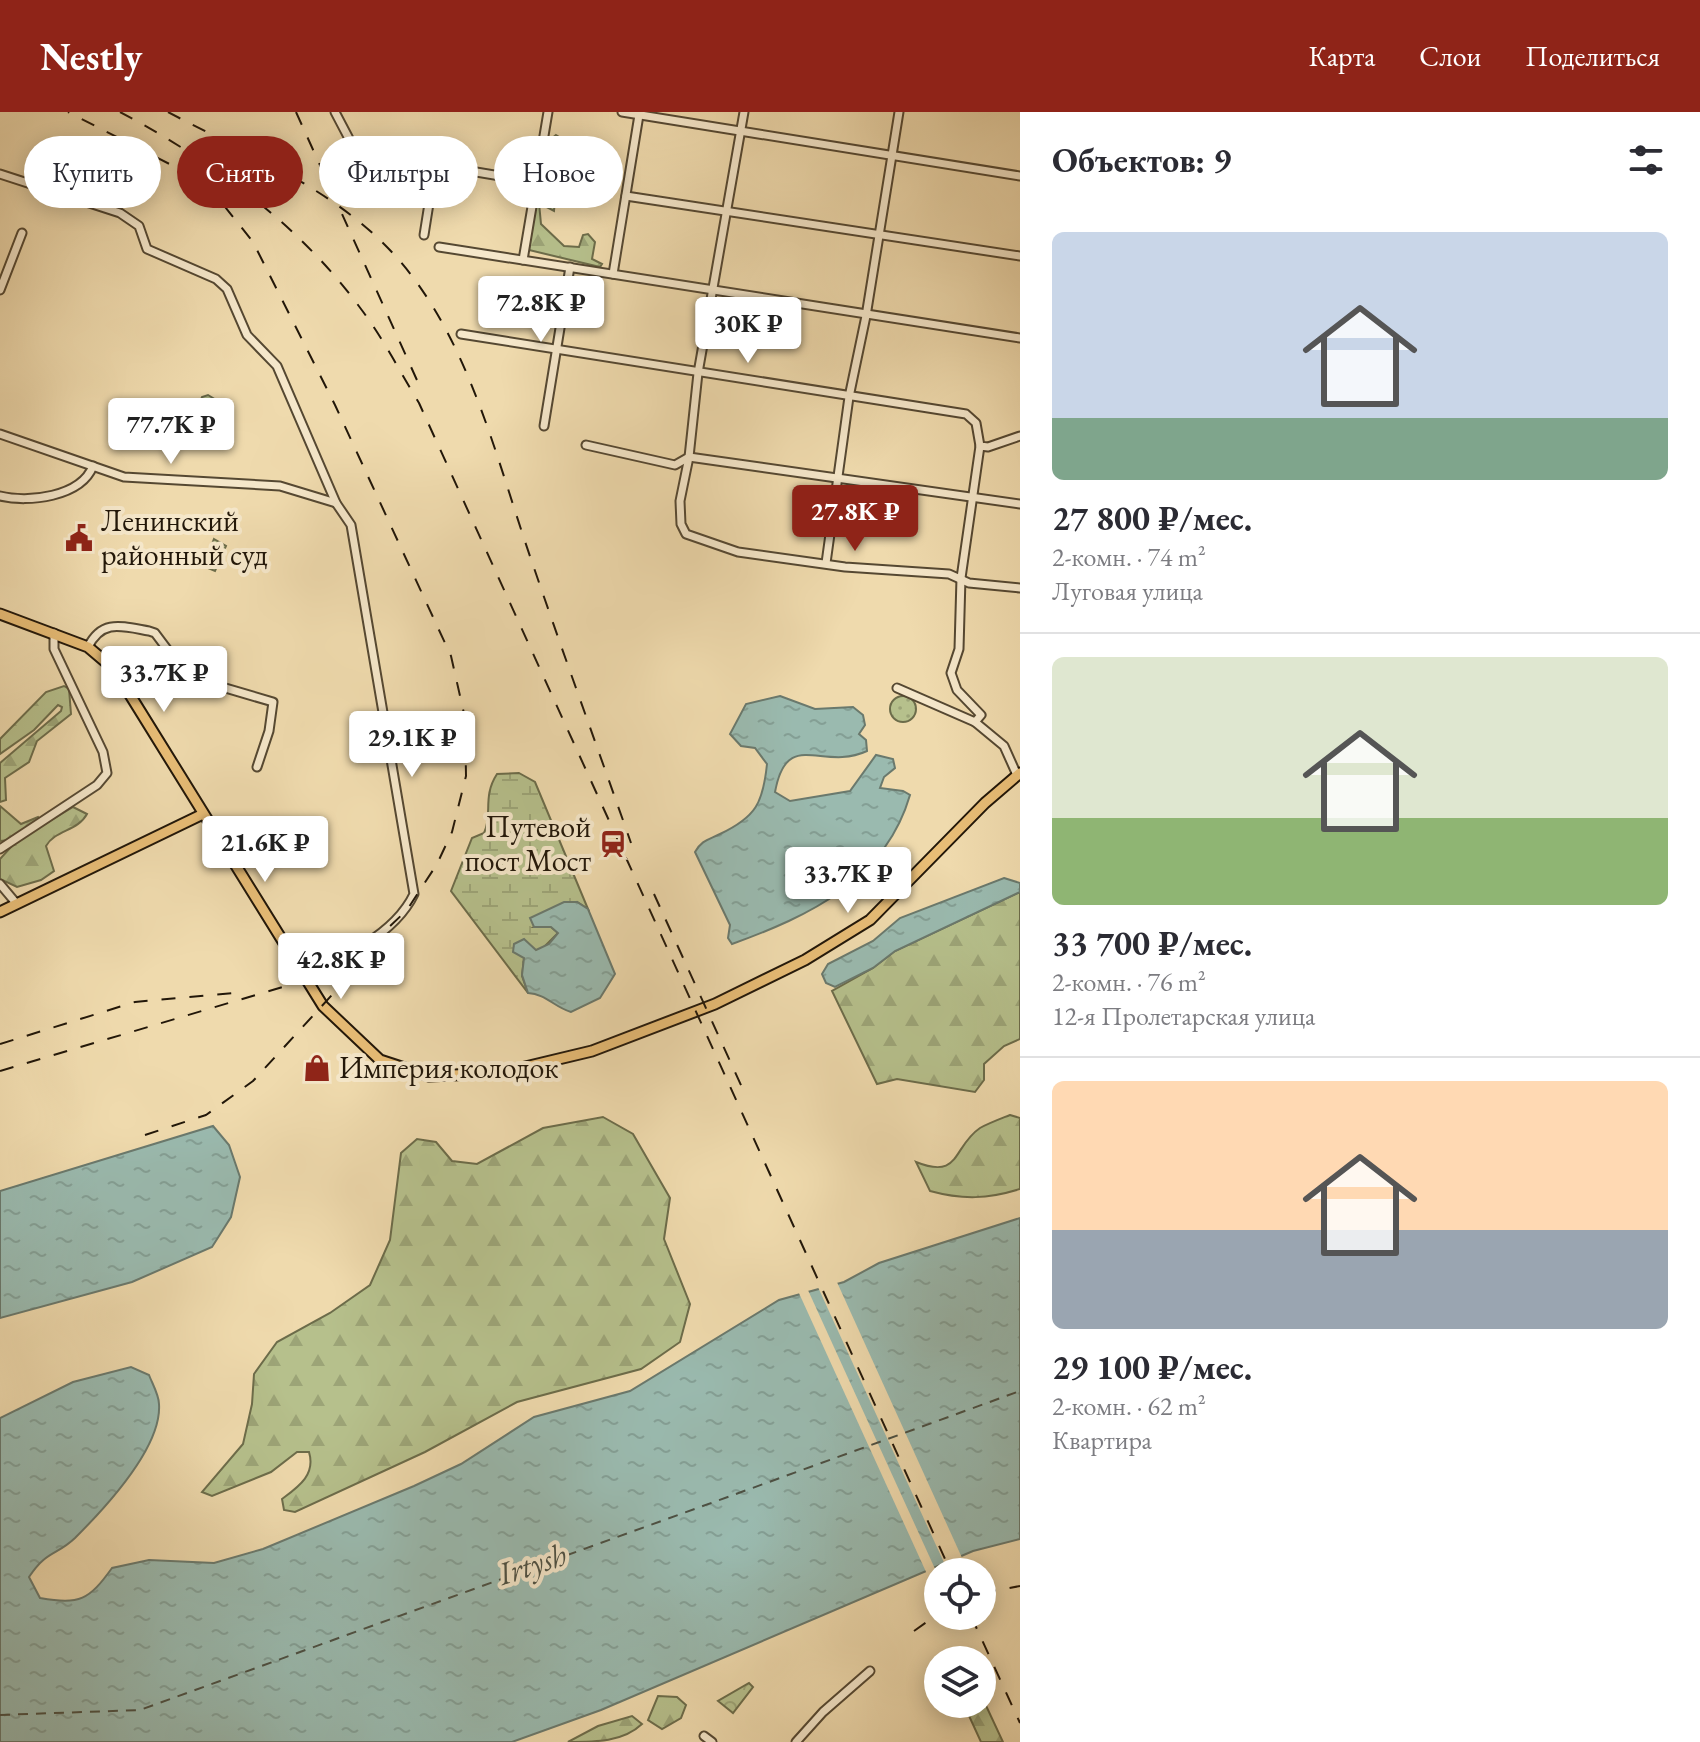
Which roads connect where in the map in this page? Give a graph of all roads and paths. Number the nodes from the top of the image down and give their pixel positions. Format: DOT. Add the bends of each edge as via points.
graph roads {
  1 [pos="335,112"];
  2 [pos="548,112"];
  3 [pos="622,112"];
  4 [pos="744,112"];
  5 [pos="899,112"];
  6 [pos="639,115"];
  7 [pos="741,131"];
  8 [pos="348,136"];
  9 [pos="544,136"];
  10 [pos="891,154"];
  11 [pos="0,174"];
  12 [pos="1020,176"];
  13 [pos="626,196"];
  14 [pos="428,208"];
  15 [pos="532,208"];
  16 [pos="727,209"];
  17 [pos="22,233"];
  18 [pos="878,233"];
  19 [pos="424,235"];
  20 [pos="439,247"];
  21 [pos="1020,256"];
  22 [pos="523,260"];
  23 [pos="570,267"];
  24 [pos="613,274"];
  25 [pos="0,290"];
  26 [pos="713,290"];
  27 [pos="866,316"];
  28 [pos="461,334"];
  29 [pos="1020,338"];
  30 [pos="556,350"];
  31 [pos="698,373"];
  32 [pos="849,397"];
  33 [pos="544,426"];
  34 [pos="0,434"];
  35 [pos="1020,436"];
  36 [pos="586,445"];
  37 [pos="980,446"];
  38 [pos="689,457"];
  39 [pos="93,466"];
  40 [pos="839,478"];
  41 [pos="0,496"];
  42 [pos="973,498"];
  43 [pos="336,503"];
  44 [pos="1020,504"];
  45 [pos="826,563"];
  46 [pos="961,578"];
  47 [pos="1020,588"];
  48 [pos="0,614"];
  49 [pos="54,633"];
  50 [pos="88,647"];
  51 [pos="897,688"];
  52 [pos="978,718"];
  53 [pos="257,767"];
  54 [pos="1018,774"];
  55 [pos="203,814"];
  56 [pos="0,849"];
  57 [pos="0,884"];
  58 [pos="16,903"];
  59 [pos="0,912"];
  60 [pos="300,970"];
  61 [pos="870,1671"];
  62 [pos="704,1736"];
  63 [pos="712,1742"];
  64 [pos="796,1742"];
  1 -- 8 [label="street"];
  2 -- 9 [label="street"];
  3 -- 6 [label="street"];
  4 -- 7 [label="street"];
  5 -- 10 [label="street"];
  6 -- 7 [label="street"];
  6 -- 13 [label="street"];
  7 -- 10 [label="street"];
  7 -- 16 [label="street"];
  10 -- 12 [label="street"];
  10 -- 18 [label="street"];
  11 -- 43 [label="street" via="120,213 139,226 147,249 216,279 227,289 247,335 277,366"];
  13 -- 16 [label="street"];
  13 -- 24 [label="street"];
  14 -- 19 [label="street"];
  15 -- 22 [label="street"];
  16 -- 18 [label="street"];
  16 -- 26 [label="street"];
  17 -- 25 [label="street"];
  18 -- 21 [label="street"];
  18 -- 27 [label="street"];
  20 -- 22 [label="street"];
  22 -- 23 [label="street"];
  23 -- 24 [label="street"];
  23 -- 30 [label="street"];
  24 -- 26 [label="street"];
  26 -- 27 [label="street"];
  26 -- 31 [label="street"];
  27 -- 29 [label="street"];
  27 -- 32 [label="street"];
  28 -- 30 [label="street"];
  30 -- 31 [label="street"];
  30 -- 33 [label="street"];
  31 -- 32 [label="street"];
  31 -- 38 [label="street"];
  32 -- 37 [label="street" via="966,414 976,423"];
  32 -- 40 [label="street"];
  34 -- 39 [label="street"];
  35 -- 37 [label="street"];
  36 -- 38 [label="street" via="675,465"];
  37 -- 42 [label="street"];
  38 -- 40 [label="street"];
  38 -- 45 [label="street" via="680,501 686,534 738,552"];
  39 -- 41 [label="street" via="82,482 67,490 17,500"];
  39 -- 43 [label="street" via="144,481 280,486"];
  40 -- 42 [label="street"];
  40 -- 45 [label="street"];
  42 -- 44 [label="street"];
  42 -- 46 [label="street"];
  43 -- 60 [label="street" via="356,545 414,894 392,921 349,955 327,966"];
  45 -- 46 [label="street"];
  46 -- 47 [label="street"];
  46 -- 52 [label="street" via="959,649 951,673"];
  48 -- 49 [label="main road"];
  49 -- 50 [label="main road"];
  49 -- 56 [label="street" via="54,649 103,752 107,773"];
  50 -- 53 [label="street" via="95,633 108,625 149,631 188,677 274,704"];
  50 -- 55 [label="main road" via="126,684"];
  51 -- 52 [label="street"];
  52 -- 54 [label="street" via="1004,746"];
  54 -- 60 [label="main road" via="856,930 728,998 657,1028 529,1068 457,1077 402,1070 362,1046 323,1006"];
  55 -- 58 [label="main road"];
  55 -- 60 [label="main road"];
  57 -- 58 [label="street"];
  58 -- 59 [label="main road"];
  61 -- 64 [label="street"];
  62 -- 63 [label="street"];
}
